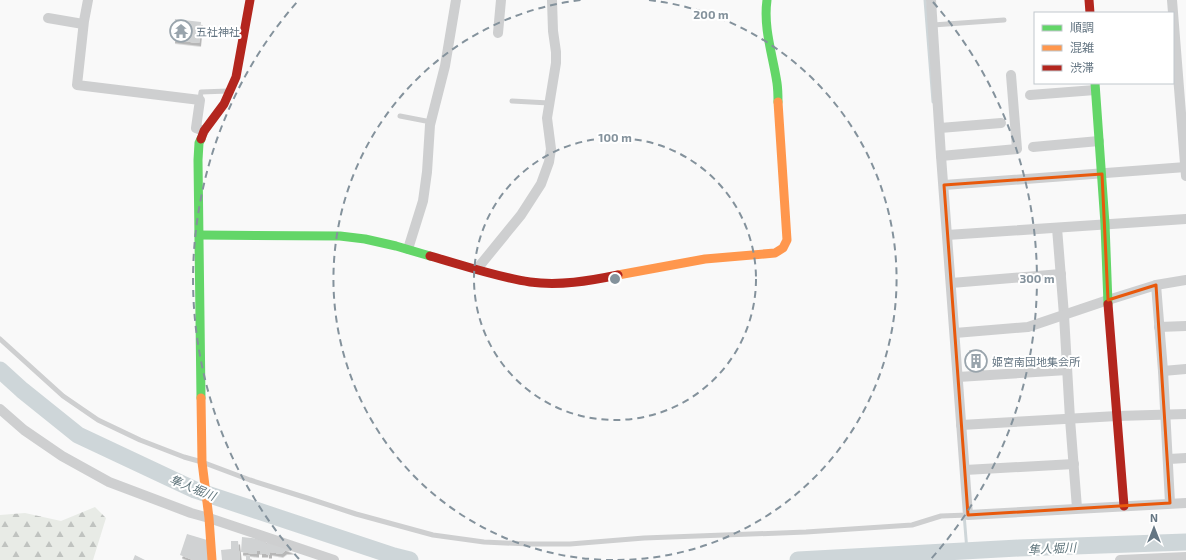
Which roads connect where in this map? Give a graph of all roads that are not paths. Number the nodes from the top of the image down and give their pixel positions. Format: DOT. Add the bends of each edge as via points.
graph roads {
  1 [pos="88,0"];
  2 [pos="250,0"];
  3 [pos="456,0"];
  4 [pos="502,0"];
  5 [pos="552,0"];
  6 [pos="767,0"];
  7 [pos="931,0"];
  8 [pos="1089,0"];
  9 [pos="1172,0"];
  10 [pos="1090,12"];
  11 [pos="1173,12"];
  12 [pos="48,18"];
  13 [pos="1004,20"];
  14 [pos="83,24"];
  15 [pos="933,25"];
  16 [pos="1174,32"];
  17 [pos="498,33"];
  18 [pos="1011,75"];
  19 [pos="1095,86"];
  20 [pos="230,91"];
  21 [pos="1030,95"];
  22 [pos="200,100"];
  23 [pos="512,100"];
  24 [pos="549,103"];
  25 [pos="400,116"];
  26 [pos="431,122"];
  27 [pos="1001,123"];
  28 [pos="940,128"];
  29 [pos="204,131"];
  30 [pos="1099,141"];
  31 [pos="1185,143"];
  32 [pos="1033,148"];
  33 [pos="941,156"];
  34 [pos="1186,170"];
  35 [pos="1102,174"];
  36 [pos="944,185"];
  37 [pos="1186,219"];
  38 [pos="1105,224"];
  39 [pos="1057,228"];
  40 [pos="199,235"];
  41 [pos="947,235"];
  42 [pos="408,249"];
  43 [pos="477,269"];
  44 [pos="1061,274"];
  45 [pos="1186,280"];
  46 [pos="951,282"];
  47 [pos="1156,285"];
  48 [pos="1108,300"];
  49 [pos="1064,315"];
  50 [pos="1186,326"];
  51 [pos="1159,327"];
  52 [pos="955,333"];
  53 [pos="0,339"];
  54 [pos="1186,369"];
  55 [pos="1067,370"];
  56 [pos="1163,371"];
  57 [pos="958,377"];
  58 [pos="0,409"];
  59 [pos="1186,414"];
  60 [pos="1166,415"];
  61 [pos="1117,416"];
  62 [pos="1070,419"];
  63 [pos="962,425"];
  64 [pos="1169,458"];
  65 [pos="1186,458"];
  66 [pos="202,462"];
  67 [pos="1074,464"];
  68 [pos="965,470"];
  69 [pos="1170,503"];
  70 [pos="1186,503"];
  71 [pos="1124,506"];
  72 [pos="1077,508"];
  73 [pos="968,515"];
  74 [pos="210,518"];
  75 [pos="1186,557"];
  76 [pos="212,560"];
  77 [pos="334,560"];
  78 [pos="1120,560"];
  1 -- 14 [label="street"];
  2 -- 20 [label="street" via="236,77"];
  3 -- 26 [label="street" via="445,66"];
  4 -- 17 [label="street"];
  5 -- 24 [label="street" via="556,63"];
  6 -- 43 [label="street" via="769,46 777,84 787,240 783,248 775,253 705,259 567,283 531,282"];
  7 -- 15 [label="street"];
  8 -- 10 [label="street"];
  9 -- 11 [label="street"];
  12 -- 14 [label="street"];
  13 -- 15 [label="lane"];
  14 -- 22 [label="street" via="77,85"];
  15 -- 28 [label="street"];
  16 -- 31 [label="street"];
  18 -- 33 [label="street" via="1017,149"];
  19 -- 21 [label="street"];
  19 -- 30 [label="street"];
  20 -- 22 [label="lane" via="201,92"];
  20 -- 29 [label="street" via="224,104"];
  22 -- 29 [label="street" via="196,128"];
  23 -- 24 [label="lane"];
  24 -- 43 [label="street" via="547,118 551,149 541,184 521,214"];
  25 -- 26 [label="lane"];
  26 -- 42 [label="street" via="423,201"];
  27 -- 28 [label="street"];
  28 -- 33 [label="street"];
  29 -- 40 [label="street" via="199,143 198,160"];
  30 -- 32 [label="street"];
  30 -- 35 [label="street"];
  31 -- 34 [label="street"];
  33 -- 36 [label="street"];
  34 -- 35 [label="street"];
  35 -- 36 [label="street"];
  35 -- 38 [label="street"];
  36 -- 41 [label="street"];
  37 -- 38 [label="street"];
  38 -- 39 [label="street"];
  38 -- 48 [label="street"];
  39 -- 41 [label="street"];
  39 -- 44 [label="street"];
  40 -- 42 [label="street" via="340,236 365,238"];
  40 -- 66 [label="street"];
  41 -- 46 [label="street"];
  42 -- 43 [label="street"];
  44 -- 46 [label="street"];
  44 -- 49 [label="street"];
  45 -- 47 [label="street"];
  46 -- 52 [label="street"];
  47 -- 48 [label="street"];
  47 -- 51 [label="street"];
  48 -- 49 [label="street"];
  48 -- 61 [label="street"];
  49 -- 52 [label="street" via="1028,327"];
  49 -- 55 [label="street"];
  50 -- 51 [label="street"];
  51 -- 56 [label="street"];
  52 -- 57 [label="street"];
  53 -- 66 [label="lane" via="63,396 98,420 167,452"];
  54 -- 56 [label="street"];
  55 -- 57 [label="street"];
  55 -- 62 [label="street"];
  56 -- 60 [label="street"];
  57 -- 63 [label="street"];
  58 -- 74 [label="street" via="24,430 62,456 109,482"];
  59 -- 60 [label="street"];
  60 -- 61 [label="street"];
  60 -- 64 [label="street"];
  61 -- 62 [label="street"];
  61 -- 71 [label="street"];
  62 -- 63 [label="street"];
  62 -- 67 [label="street"];
  63 -- 68 [label="street"];
  64 -- 65 [label="street"];
  64 -- 69 [label="street"];
  66 -- 73 [label="lane" via="370,518 433,535 484,542 570,544 725,534 806,532 912,525 942,516"];
  66 -- 74 [label="street"];
  67 -- 68 [label="street"];
  67 -- 72 [label="street"];
  68 -- 73 [label="street"];
  69 -- 70 [label="street"];
  69 -- 71 [label="street"];
  71 -- 72 [label="street"];
  72 -- 73 [label="street"];
  74 -- 76 [label="street"];
  74 -- 77 [label="street"];
  75 -- 78 [label="street"];
}
